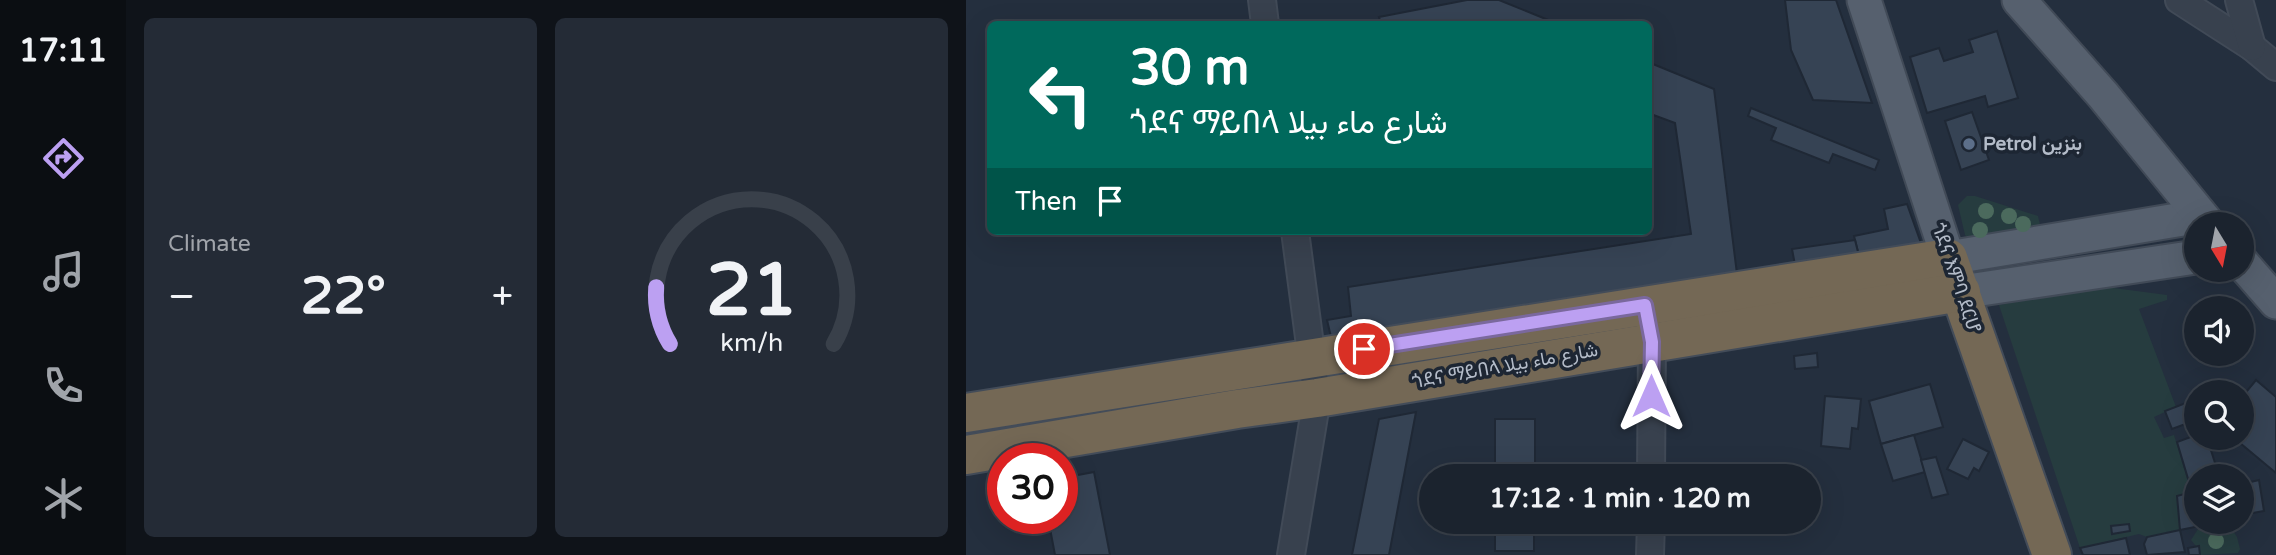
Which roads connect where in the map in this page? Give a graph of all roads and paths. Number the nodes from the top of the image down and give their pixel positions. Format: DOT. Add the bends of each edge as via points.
graph roads {
  1 [pos="1262,0"];
  2 [pos="1864,0"];
  3 [pos="2018,0"];
  4 [pos="2179,0"];
  5 [pos="2239,0"];
  6 [pos="1265,21"];
  7 [pos="2252,47"];
  8 [pos="2276,66"];
  9 [pos="2198,212"];
  10 [pos="2184,223"];
  11 [pos="1296,235"];
  12 [pos="1948,258"];
  13 [pos="2184,259"];
  14 [pos="2254,277"];
  15 [pos="1961,292"];
  16 [pos="2276,302"];
  17 [pos="1645,305"];
  18 [pos="1652,342"];
  19 [pos="1313,357"];
  20 [pos="1232,369"];
  21 [pos="1317,398"];
  22 [pos="1028,403"];
  23 [pos="1237,409"];
  24 [pos="966,413"];
  25 [pos="1037,443"];
  26 [pos="1043,443"];
  27 [pos="987,452"];
  28 [pos="966,455"];
  29 [pos="1651,464"];
  30 [pos="1651,534"];
  31 [pos="2050,553"];
  32 [pos="1291,555"];
  33 [pos="1650,555"];
  1 -- 6 [label="street"];
  2 -- 12 [label="main road, ጎደና እምባ ደርሆ"];
  3 -- 9 [label="main road"];
  4 -- 7 [label="street"];
  5 -- 7 [label="street"];
  7 -- 8 [label="street"];
  10 -- 12 [label="main road"];
  11 -- 19 [label="street"];
  12 -- 15 [label="highway, ጎደና እምባ ደርሆ"];
  12 -- 17 [label="highway, ጎደና ማይበላ شارع ماء بيلا"];
  13 -- 15 [label="main road"];
  14 -- 16 [label="main road"];
  15 -- 18 [label="highway, ጎደና ማይበላ شارع ماء بيلا"];
  15 -- 31 [label="highway, ጎደና እምባ ደርሆ"];
  17 -- 18 [label="street"];
  17 -- 19 [label="highway, ጎደና ማይበላ شارع ماء بيلا"];
  18 -- 21 [label="highway, ጎደና ማይበላ شارع ماء بيلا"];
  18 -- 29 [label="street"];
  19 -- 20 [label="highway, ጎደና ማይበላ شارع ماء بيلا"];
  19 -- 21 [label="street"];
  20 -- 22 [label="highway, ጎደና ማይበላ شارع ماء بيلا"];
  20 -- 23 [label="highway"];
  21 -- 23 [label="highway, ጎደና ማይበላ شارع ماء بيلا"];
  21 -- 32 [label="street"];
  22 -- 24 [label="highway, ጎደና ማይበላ شارع ماء بيلا"];
  22 -- 25 [label="highway"];
  23 -- 26 [label="highway, ጎደና ማይበላ شارع ماء بيلا"];
  27 -- 28 [label="highway, ጎደና ማይበላ شارع ماء بيلا"];
  30 -- 33 [label="street"];
}
